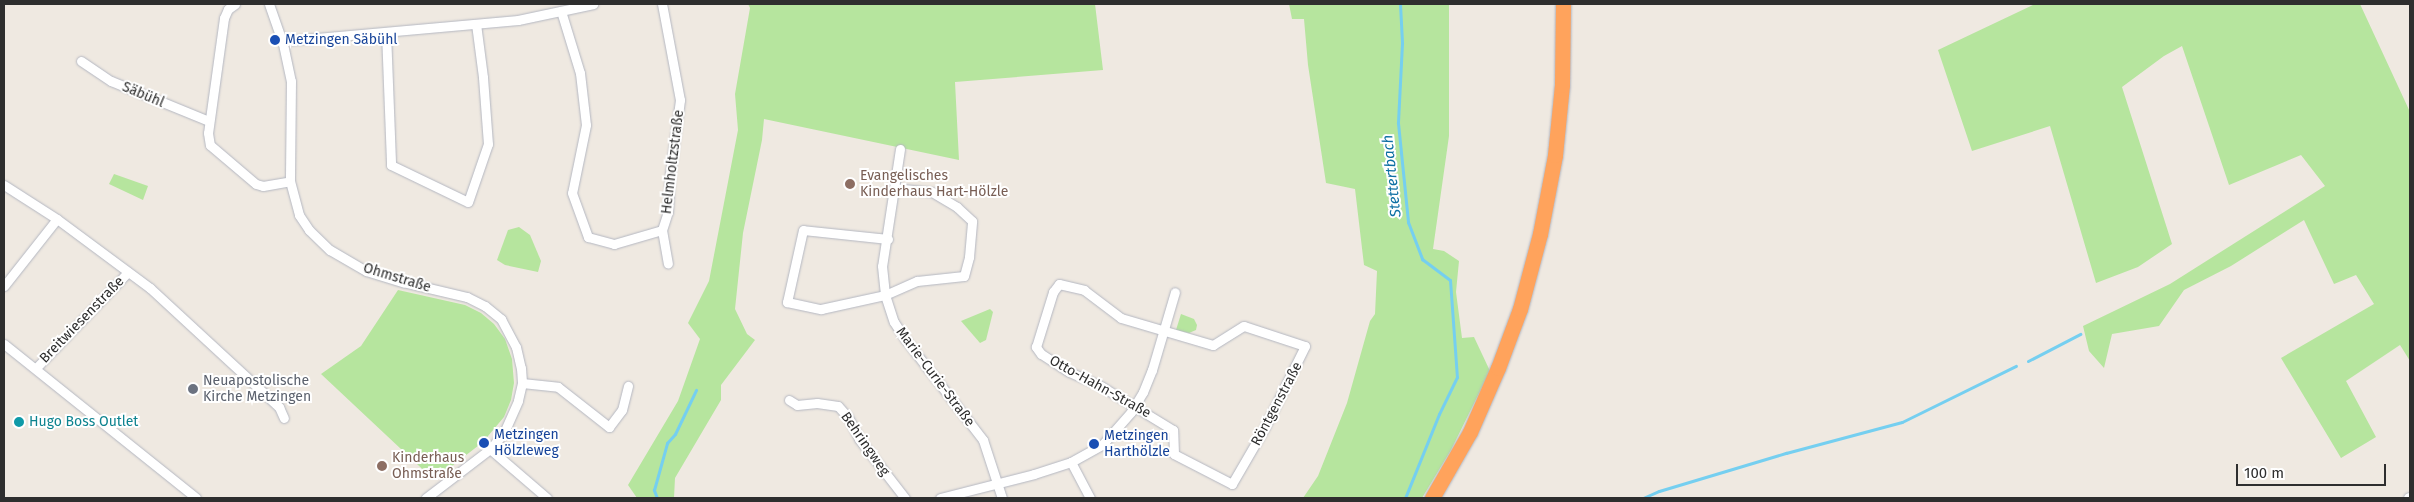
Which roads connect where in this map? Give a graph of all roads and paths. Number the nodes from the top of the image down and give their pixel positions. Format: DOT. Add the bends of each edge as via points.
graph roads {
  1 [pos="235,4"];
  2 [pos="269,4"];
  3 [pos="593,4"];
  4 [pos="662,4"];
  5 [pos="1563,4"];
  6 [pos="561,11"];
  7 [pos="476,24"];
  8 [pos="386,32"];
  9 [pos="282,41"];
  10 [pos="81,61"];
  11 [pos="209,121"];
  12 [pos="900,149"];
  13 [pos="290,181"];
  14 [pos="4,185"];
  15 [pos="896,188"];
  16 [pos="57,219"];
  17 [pos="662,230"];
  18 [pos="888,239"];
  19 [pos="668,263"];
  20 [pos="128,272"];
  21 [pos="4,286"];
  22 [pos="1175,292"];
  23 [pos="885,295"];
  24 [pos="1163,330"];
  25 [pos="4,344"];
  26 [pos="36,368"];
  27 [pos="522,383"];
  28 [pos="628,386"];
  29 [pos="790,400"];
  30 [pos="1135,406"];
  31 [pos="284,418"];
  32 [pos="490,449"];
  33 [pos="1174,454"];
  34 [pos="1071,462"];
  35 [pos="998,482"];
  36 [pos="196,498"];
  37 [pos="426,498"];
  38 [pos="547,498"];
  39 [pos="905,498"];
  40 [pos="940,498"];
  41 [pos="1002,498"];
  42 [pos="1090,498"];
  43 [pos="1432,498"];
  1 -- 11 [label="street" via="224,18"];
  2 -- 9 [label="street, Ohmstraße"];
  3 -- 6 [label="street"];
  4 -- 17 [label="street, Helmholtzstraße" via="680,100 668,212"];
  5 -- 43 [label="highway" via="1562,85 1555,155 1540,234 1520,309 1498,368 1470,432"];
  6 -- 7 [label="street"];
  6 -- 17 [label="street, Helmholtzstraße" via="583,94 586,126 572,193 588,237 614,244"];
  7 -- 8 [label="street"];
  7 -- 8 [label="street" via="488,144 468,202 391,165"];
  8 -- 9 [label="street"];
  9 -- 13 [label="street, Ohmstraße" via="291,81"];
  10 -- 11 [label="street, Säbühl" via="111,81"];
  11 -- 13 [label="street" via="210,145 256,184 263,186"];
  12 -- 15 [label="street, Marie-Curie-Straße"];
  13 -- 27 [label="street, Ohmstraße" via="299,215 330,250 366,271 467,297 501,319 516,347"];
  14 -- 16 [label="street, Breitwiesenstraße"];
  15 -- 18 [label="street, Marie-Curie-Straße"];
  15 -- 23 [label="street" via="932,192 958,207 972,221 969,257 964,276 917,282"];
  16 -- 20 [label="street, Breitwiesenstraße"];
  16 -- 21 [label="street"];
  17 -- 19 [label="street, Helmholtzstraße"];
  18 -- 23 [label="street, Marie-Curie-Straße" via="882,266"];
  18 -- 23 [label="street" via="803,230 787,302 821,309"];
  20 -- 26 [label="street, Breitwiesenstraße"];
  20 -- 31 [label="street, Breitwiesenstraße" via="150,288 278,407"];
  22 -- 24 [label="street"];
  23 -- 35 [label="street, Marie-Curie-Straße" via="901,333 983,440"];
  24 -- 30 [label="street" via="1148,381"];
  24 -- 30 [label="street, Otto-Hahn-Straße" via="1121,318 1084,290 1059,284 1053,292 1036,347 1041,354 1068,372 1093,381"];
  24 -- 33 [label="street, Röntgenstraße" via="1213,345 1244,326 1305,346 1266,427 1232,484"];
  25 -- 26 [label="street"];
  26 -- 36 [label="street"];
  27 -- 28 [label="street" via="558,388 609,428 622,410"];
  27 -- 32 [label="street, Ohmstraße" via="511,419"];
  29 -- 39 [label="street, Behringweg" via="797,405 838,406"];
  30 -- 33 [label="street, Otto-Hahn-Straße" via="1173,430"];
  30 -- 34 [label="street" via="1102,445"];
  32 -- 37 [label="street, Ohmstraße"];
  32 -- 38 [label="street"];
  34 -- 35 [label="street"];
  34 -- 42 [label="street"];
  35 -- 40 [label="street"];
  35 -- 41 [label="street, Marie-Curie-Straße"];
}
